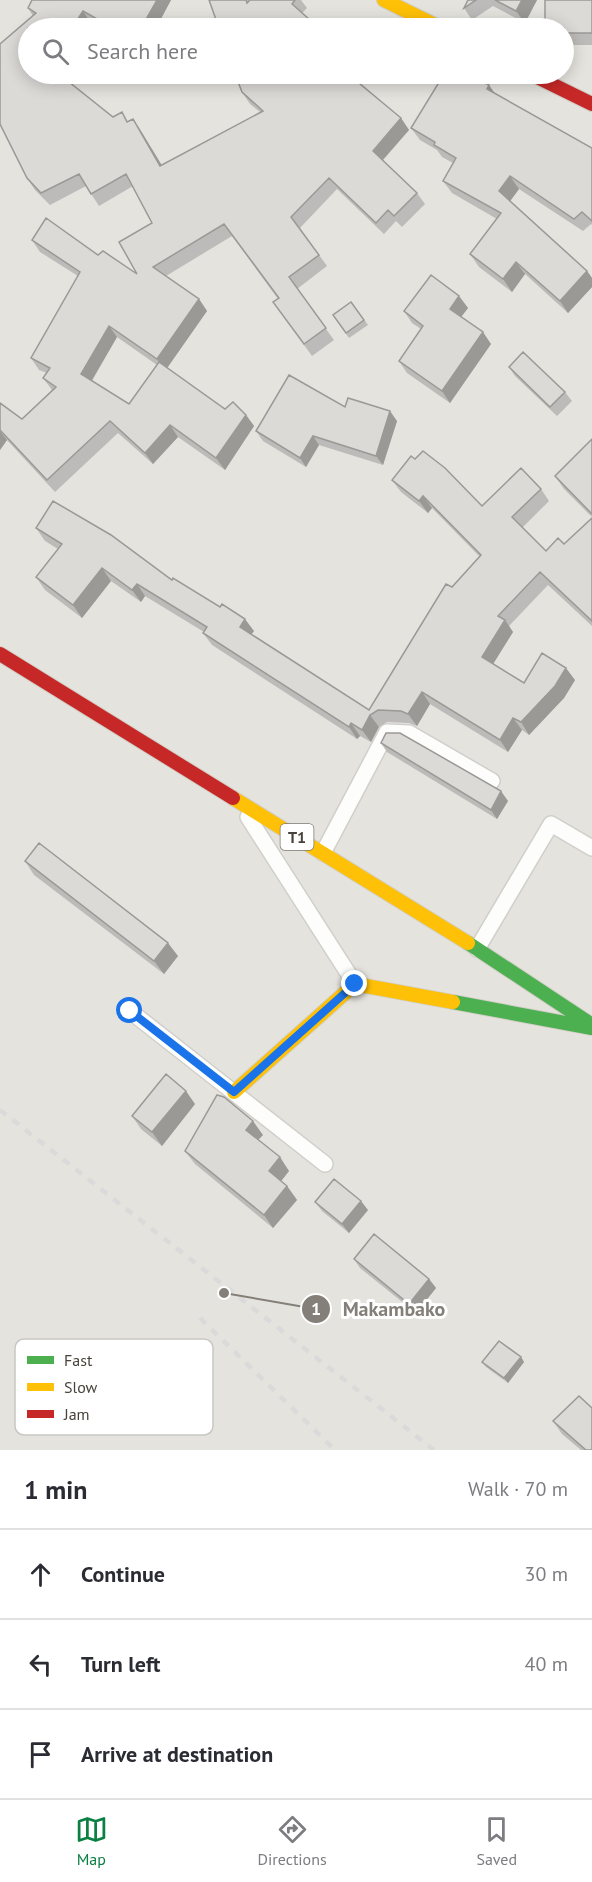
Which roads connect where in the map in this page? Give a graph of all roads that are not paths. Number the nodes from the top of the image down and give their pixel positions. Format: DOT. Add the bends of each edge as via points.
graph roads {
  1 [pos="384,0"];
  2 [pos="421,18"];
  3 [pos="551,84"];
  4 [pos="592,104"];
  5 [pos="0,654"];
  6 [pos="492,781"];
  7 [pos="238,800"];
  8 [pos="592,848"];
  9 [pos="323,853"];
  10 [pos="477,949"];
  11 [pos="355,984"];
  12 [pos="130,1011"];
  13 [pos="592,1026"];
  14 [pos="234,1092"];
  15 [pos="325,1164"];
  1 -- 2 [label="main road"];
  3 -- 4 [label="main road"];
  5 -- 7 [label="main road, T1"];
  6 -- 9 [label="lane" via="410,733 387,732"];
  7 -- 9 [label="main road, T1"];
  7 -- 11 [label="lane"];
  8 -- 10 [label="lane" via="551,824"];
  9 -- 10 [label="main road, T1"];
  10 -- 13 [label="main road, T1"];
  11 -- 13 [label="main road"];
  11 -- 14 [label="main road"];
  12 -- 14 [label="lane"];
  14 -- 15 [label="lane"];
}
